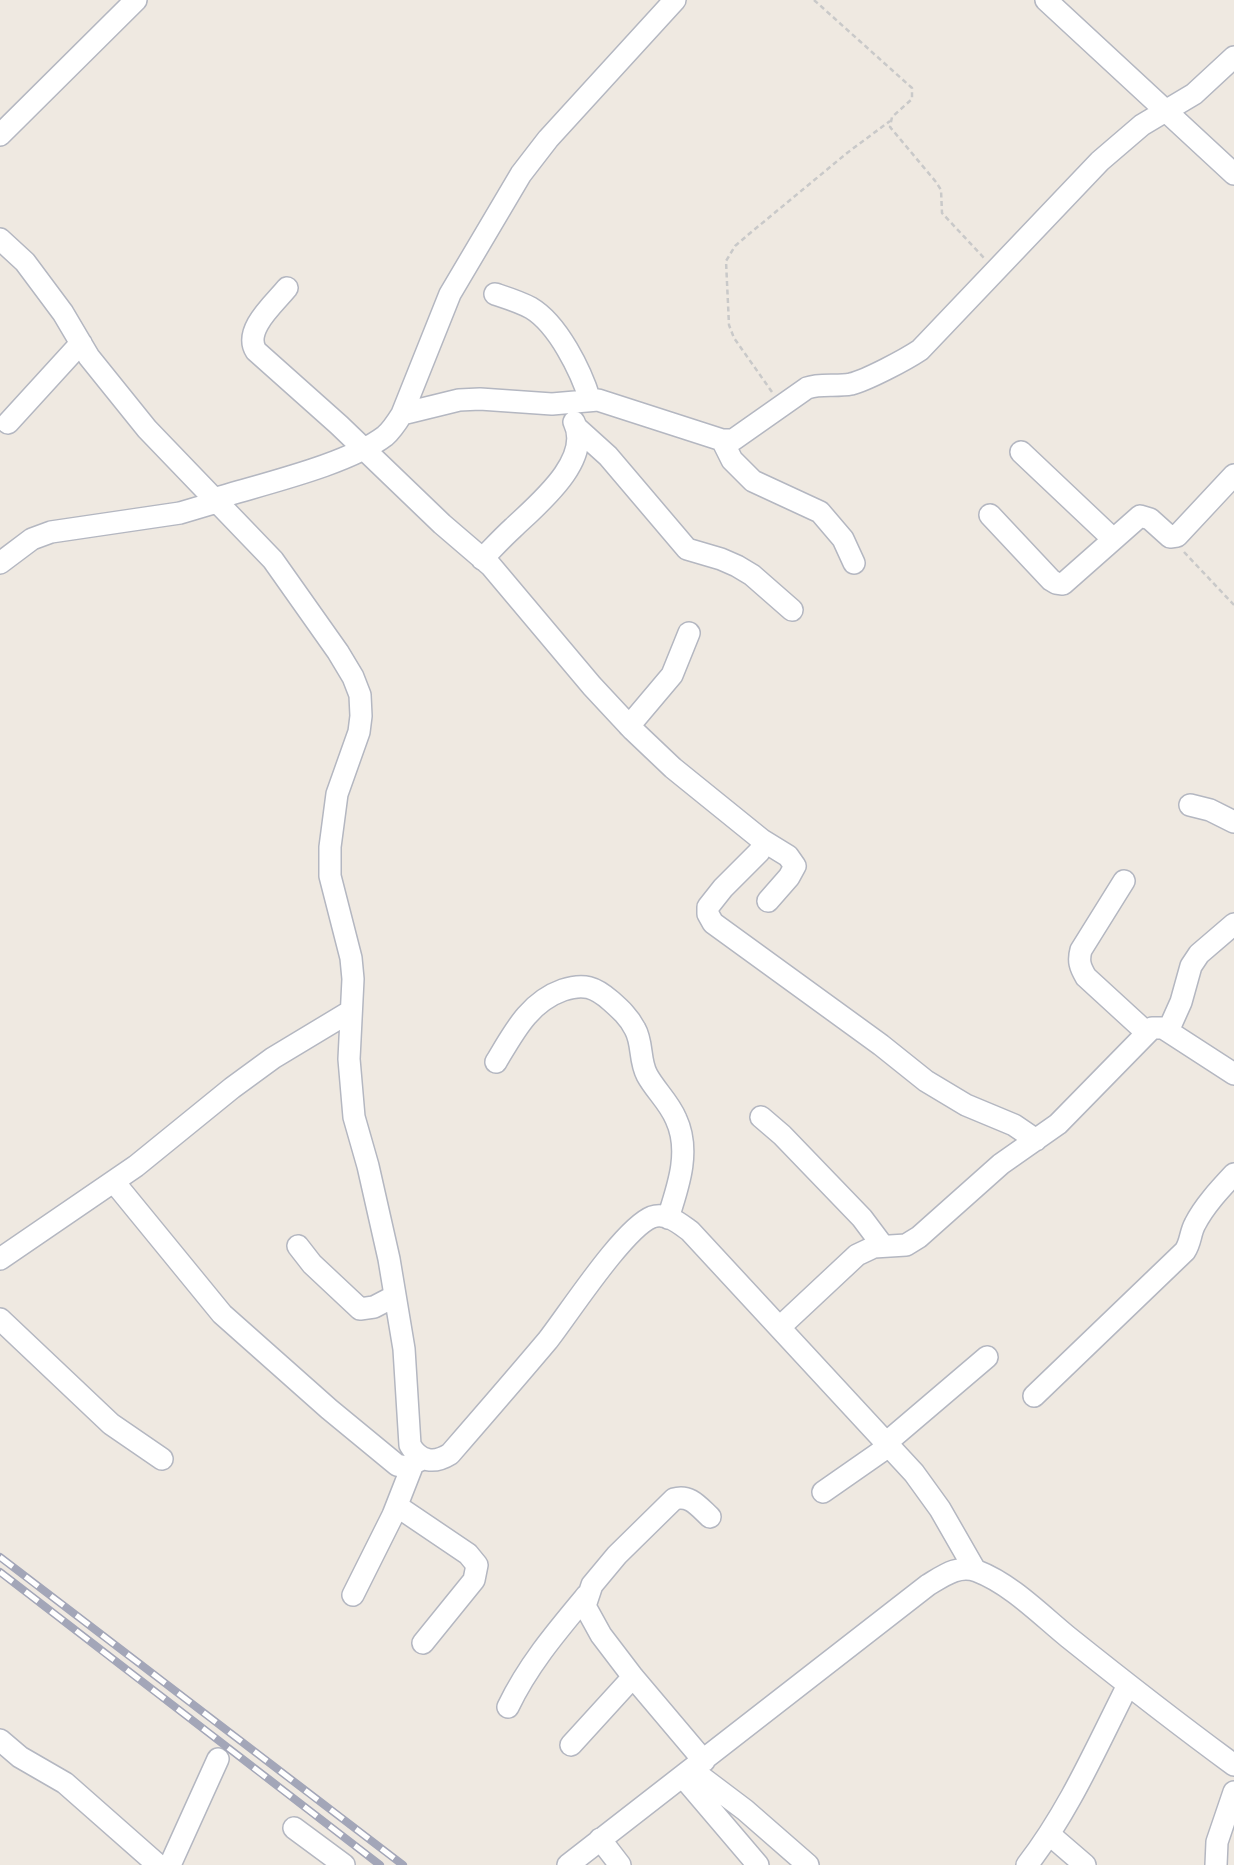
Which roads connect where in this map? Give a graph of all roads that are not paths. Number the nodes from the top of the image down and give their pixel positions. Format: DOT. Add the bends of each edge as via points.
graph roads {
  1 [pos="136,0"];
  2 [pos="674,0"];
  3 [pos="1046,0"];
  4 [pos="1234,57"];
  5 [pos="1166,112"];
  6 [pos="0,135"];
  7 [pos="1234,174"];
  8 [pos="0,239"];
  9 [pos="287,288"];
  10 [pos="495,294"];
  11 [pos="81,343"];
  12 [pos="590,400"];
  13 [pos="565,404"];
  14 [pos="402,414"];
  15 [pos="8,423"];
  16 [pos="577,428"];
  17 [pos="722,440"];
  18 [pos="363,449"];
  19 [pos="1021,452"];
  20 [pos="1234,475"];
  21 [pos="216,500"];
  22 [pos="990,515"];
  23 [pos="1113,539"];
  24 [pos="482,559"];
  25 [pos="0,563"];
  26 [pos="854,563"];
  27 [pos="792,610"];
  28 [pos="689,633"];
  29 [pos="629,726"];
  30 [pos="1190,805"];
  31 [pos="1234,822"];
  32 [pos="762,840"];
  33 [pos="1124,881"];
  34 [pos="768,901"];
  35 [pos="1234,924"];
  36 [pos="351,1011"];
  37 [pos="1168,1031"];
  38 [pos="1146,1032"];
  39 [pos="496,1062"];
  40 [pos="1234,1074"];
  41 [pos="761,1117"];
  42 [pos="1036,1140"];
  43 [pos="1234,1174"];
  44 [pos="114,1182"];
  45 [pos="668,1218"];
  46 [pos="298,1246"];
  47 [pos="883,1246"];
  48 [pos="0,1259"];
  49 [pos="395,1296"];
  50 [pos="0,1319"];
  51 [pos="779,1327"];
  52 [pos="986,1357"];
  53 [pos="1034,1396"];
  54 [pos="888,1445"];
  55 [pos="162,1459"];
  56 [pos="418,1461"];
  57 [pos="823,1492"];
  58 [pos="397,1506"];
  59 [pos="710,1517"];
  60 [pos="975,1570"];
  61 [pos="353,1595"];
  62 [pos="587,1595"];
  63 [pos="424,1643"];
  64 [pos="633,1677"];
  65 [pos="1128,1685"];
  66 [pos="508,1707"];
  67 [pos="0,1740"];
  68 [pos="571,1745"];
  69 [pos="218,1759"];
  70 [pos="1234,1765"];
  71 [pos="693,1769"];
  72 [pos="1234,1792"];
  73 [pos="294,1828"];
  74 [pos="1049,1834"];
  75 [pos="600,1839"];
  76 [pos="168,1864"];
  77 [pos="344,1865"];
  78 [pos="568,1865"];
  79 [pos="620,1865"];
  80 [pos="758,1865"];
  81 [pos="808,1865"];
  82 [pos="1027,1865"];
  83 [pos="1085,1865"];
  84 [pos="1216,1865"];
  1 -- 6 [label="street"];
  2 -- 14 [label="street" via="521,174 450,294"];
  3 -- 5 [label="street"];
  4 -- 5 [label="street" via="1194,94"];
  5 -- 7 [label="street"];
  5 -- 17 [label="street" via="1127,136 1100,161 931,341 907,359 849,384 807,388 743,434"];
  8 -- 11 [label="street" via="25,262"];
  9 -- 18 [label="street" via="255,329 252,346"];
  10 -- 12 [label="street" via="533,309 544,319 576,365"];
  11 -- 15 [label="street"];
  11 -- 21 [label="street" via="147,429"];
  12 -- 13 [label="street"];
  12 -- 17 [label="street" via="610,402"];
  13 -- 14 [label="street" via="459,400"];
  13 -- 16 [label="street"];
  14 -- 18 [label="street" via="384,436"];
  16 -- 24 [label="street" via="575,452 555,486"];
  16 -- 27 [label="street" via="608,456 687,549 737,566"];
  17 -- 26 [label="street" via="732,460 753,481 820,512 843,539"];
  18 -- 21 [label="street"];
  18 -- 24 [label="street"];
  19 -- 23 [label="street"];
  20 -- 23 [label="street" via="1174,537 1140,516"];
  21 -- 25 [label="street" via="180,513 51,532 32,539"];
  21 -- 36 [label="street" via="303,599 353,677 359,695 359,732 337,794 330,847 330,876 351,958"];
  22 -- 23 [label="street" via="1059,584"];
  24 -- 29 [label="street"];
  28 -- 29 [label="street" via="672,674"];
  29 -- 32 [label="street"];
  30 -- 31 [label="street"];
  32 -- 34 [label="street" via="788,856 795,866"];
  32 -- 42 [label="street" via="759,852 708,908 713,923 926,1081"];
  33 -- 38 [label="street" via="1081,950 1080,967"];
  35 -- 37 [label="street" via="1191,965"];
  36 -- 44 [label="street" via="273,1058"];
  36 -- 49 [label="street" via="354,1117"];
  37 -- 38 [label="street" via="1157,1027"];
  37 -- 40 [label="street"];
  38 -- 42 [label="street" via="1058,1124"];
  39 -- 45 [label="street" via="520,1022 551,994 573,986 592,987 625,1013 640,1039 647,1076 677,1119 681,1136 683,1156"];
  41 -- 47 [label="street"];
  42 -- 47 [label="street" via="1001,1164 919,1237 906,1245"];
  43 -- 53 [label="street" via="1197,1220 1185,1251"];
  44 -- 48 [label="street"];
  44 -- 56 [label="street" via="246,1337 384,1456 405,1467"];
  45 -- 51 [label="street" via="690,1231"];
  45 -- 56 [label="street" via="651,1217 639,1226 450,1454 441,1460"];
  46 -- 49 [label="street" via="360,1309"];
  47 -- 51 [label="street" via="857,1255"];
  49 -- 56 [label="street" via="410,1446"];
  50 -- 55 [label="street" via="111,1424"];
  51 -- 54 [label="street"];
  52 -- 54 [label="street"];
  54 -- 57 [label="street"];
  54 -- 60 [label="street" via="940,1509"];
  56 -- 58 [label="street"];
  58 -- 61 [label="street"];
  58 -- 63 [label="street" via="468,1554 477,1565 474,1580"];
  59 -- 62 [label="street" via="689,1498 674,1499 617,1555"];
  60 -- 65 [label="street" via="1007,1589"];
  60 -- 71 [label="street" via="947,1573 928,1585"];
  62 -- 64 [label="street" via="589,1616"];
  62 -- 66 [label="street" via="541,1650"];
  64 -- 68 [label="street"];
  64 -- 71 [label="street"];
  65 -- 70 [label="street"];
  65 -- 74 [label="street"];
  67 -- 76 [label="street" via="65,1783"];
  69 -- 76 [label="street"];
  71 -- 75 [label="street"];
  71 -- 80 [label="street"];
  71 -- 81 [label="street"];
  72 -- 84 [label="street" via="1220,1831"];
  73 -- 77 [label="street"];
  74 -- 82 [label="street"];
  74 -- 83 [label="street"];
  75 -- 78 [label="street"];
  75 -- 79 [label="street"];
}
